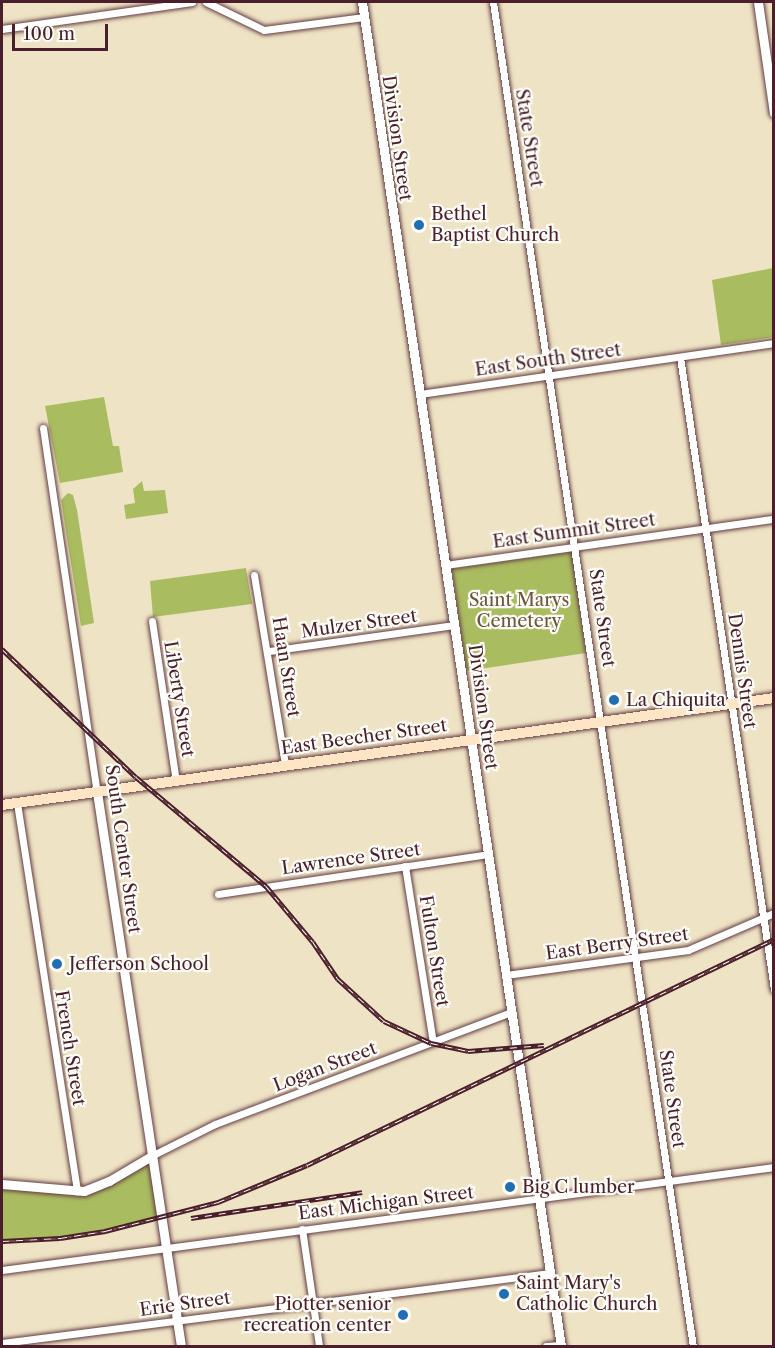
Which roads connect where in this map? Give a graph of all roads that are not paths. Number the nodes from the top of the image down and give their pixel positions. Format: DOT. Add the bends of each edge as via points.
graph roads {
  1 [pos="192,2"];
  2 [pos="206,2"];
  3 [pos="362,2"];
  4 [pos="493,2"];
  5 [pos="758,2"];
  6 [pos="364,17"];
  7 [pos="2,29"];
  8 [pos="774,113"];
  9 [pos="774,343"];
  10 [pos="680,357"];
  11 [pos="551,375"];
  12 [pos="420,394"];
  13 [pos="43,428"];
  14 [pos="774,519"];
  15 [pos="706,528"];
  16 [pos="576,546"];
  17 [pos="445,565"];
  18 [pos="254,575"];
  19 [pos="152,621"];
  20 [pos="454,625"];
  21 [pos="269,651"];
  22 [pos="774,698"];
  23 [pos="731,704"];
  24 [pos="602,721"];
  25 [pos="470,739"];
  26 [pos="285,765"];
  27 [pos="176,781"];
  28 [pos="98,792"];
  29 [pos="17,803"];
  30 [pos="2,806"];
  31 [pos="488,854"];
  32 [pos="405,866"];
  33 [pos="218,894"];
  34 [pos="774,913"];
  35 [pos="763,918"];
  36 [pos="637,956"];
  37 [pos="506,975"];
  38 [pos="774,989"];
  39 [pos="511,1012"];
  40 [pos="433,1042"];
  41 [pos="153,1155"];
  42 [pos="774,1167"];
  43 [pos="669,1181"];
  44 [pos="2,1184"];
  45 [pos="76,1191"];
  46 [pos="541,1199"];
  47 [pos="302,1229"];
  48 [pos="167,1247"];
  49 [pos="2,1270"];
  50 [pos="550,1273"];
  51 [pos="312,1302"];
  52 [pos="177,1320"];
  53 [pos="2,1343"];
  54 [pos="561,1346"];
  55 [pos="181,1347"];
  56 [pos="319,1347"];
  57 [pos="546,1347"];
  58 [pos="693,1347"];
  1 -- 7 [label="street"];
  2 -- 6 [label="street" via="264,30"];
  3 -- 6 [label="street, Division Street"];
  4 -- 11 [label="street, State Street"];
  5 -- 8 [label="street"];
  6 -- 12 [label="street, Division Street"];
  9 -- 10 [label="street, East South Street"];
  10 -- 11 [label="street, East South Street"];
  10 -- 15 [label="street, Dennis Street"];
  11 -- 12 [label="street, East South Street"];
  11 -- 16 [label="street, State Street"];
  12 -- 17 [label="street, Division Street"];
  13 -- 28 [label="street, South Center Street"];
  14 -- 15 [label="street, East Summit Street"];
  15 -- 16 [label="street, East Summit Street"];
  15 -- 23 [label="street, Dennis Street"];
  16 -- 17 [label="street, East Summit Street"];
  16 -- 24 [label="street, State Street"];
  17 -- 20 [label="street, Division Street"];
  18 -- 21 [label="street, Haan Street"];
  19 -- 27 [label="street, Liberty Street"];
  20 -- 21 [label="street, Mulzer Street"];
  20 -- 25 [label="street, Division Street"];
  21 -- 26 [label="street, Haan Street"];
  22 -- 23 [label="main road, East Beecher Street"];
  23 -- 24 [label="main road, East Beecher Street"];
  23 -- 35 [label="street, Dennis Street"];
  24 -- 25 [label="main road, East Beecher Street"];
  24 -- 36 [label="street, State Street"];
  25 -- 26 [label="main road, East Beecher Street"];
  25 -- 31 [label="street, Division Street"];
  26 -- 27 [label="main road, East Beecher Street"];
  27 -- 28 [label="main road, East Beecher Street"];
  28 -- 29 [label="main road, East Beecher Street"];
  28 -- 41 [label="street, South Center Street"];
  29 -- 30 [label="main road, East Beecher Street"];
  29 -- 45 [label="street, French Street"];
  31 -- 32 [label="street, Lawrence Street"];
  31 -- 37 [label="street, Division Street"];
  32 -- 33 [label="street, Lawrence Street"];
  32 -- 40 [label="street, Fulton Street"];
  34 -- 35 [label="street, East Berry Street"];
  35 -- 36 [label="street, East Berry Street" via="702,946"];
  35 -- 38 [label="street, Dennis Street"];
  36 -- 37 [label="street, East Berry Street"];
  36 -- 43 [label="street, State Street"];
  37 -- 39 [label="street, Division Street"];
  39 -- 40 [label="street, Logan Street"];
  39 -- 46 [label="street, Division Street"];
  40 -- 41 [label="street, Logan Street" via="214,1124"];
  41 -- 45 [label="street" via="109,1182"];
  41 -- 48 [label="street, South Center Street"];
  42 -- 43 [label="street, East Michigan Street"];
  43 -- 46 [label="street, East Michigan Street"];
  43 -- 58 [label="street, State Street"];
  44 -- 45 [label="street"];
  46 -- 47 [label="street, East Michigan Street"];
  46 -- 50 [label="street, Division Street"];
  47 -- 48 [label="street, East Michigan Street"];
  47 -- 51 [label="street"];
  48 -- 49 [label="street, East Michigan Street"];
  48 -- 52 [label="street, South Center Street"];
  50 -- 51 [label="street, Erie Street"];
  50 -- 54 [label="street, Division Street"];
  51 -- 52 [label="street, Erie Street"];
  51 -- 56 [label="street"];
  52 -- 53 [label="street, Erie Street"];
  52 -- 55 [label="street, South Center Street"];
  54 -- 57 [label="street"];
}
